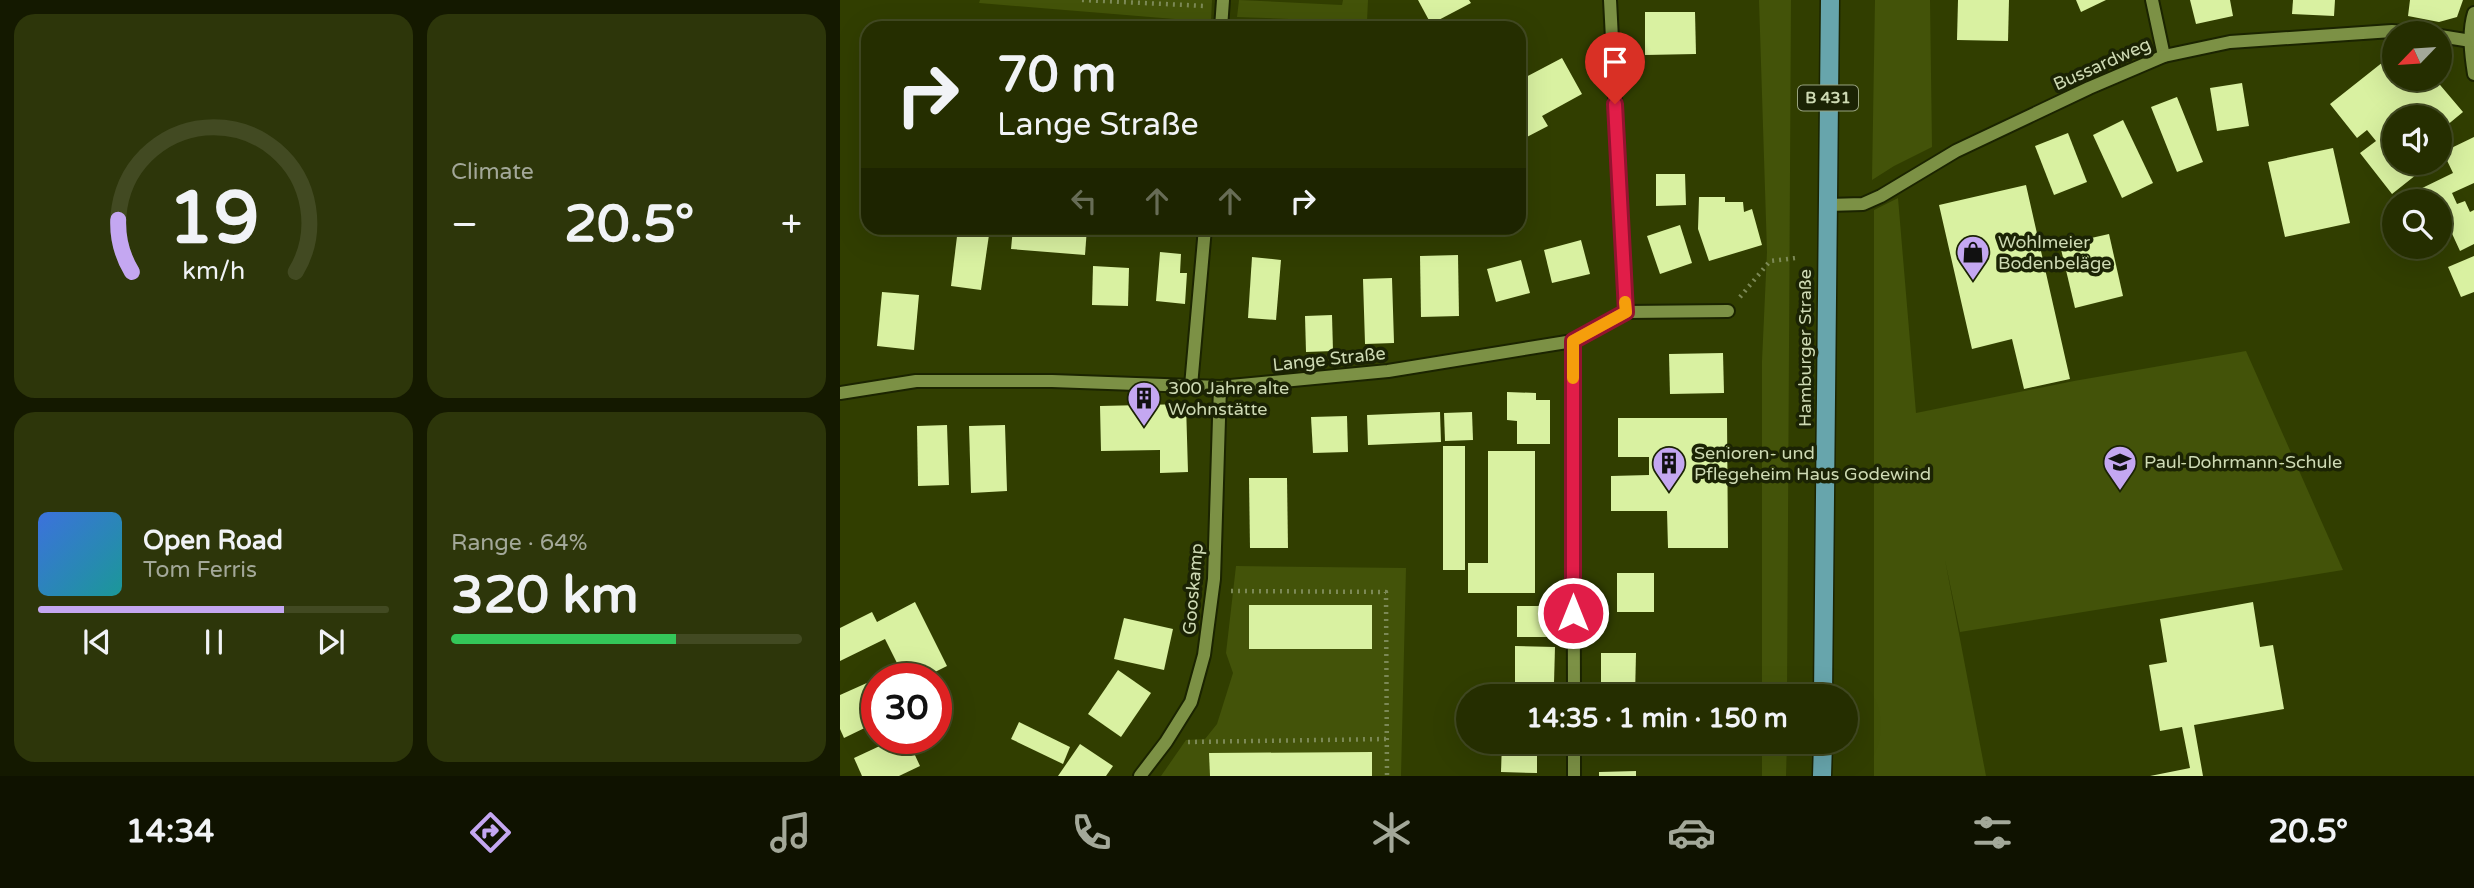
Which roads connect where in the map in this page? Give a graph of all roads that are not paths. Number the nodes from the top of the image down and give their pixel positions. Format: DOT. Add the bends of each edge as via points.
graph roads {
  1 [pos="1610,0"];
  2 [pos="1830,0"];
  3 [pos="2152,0"];
  4 [pos="2474,13"];
  5 [pos="2382,33"];
  6 [pos="2452,38"];
  7 [pos="2472,41"];
  8 [pos="2164,56"];
  9 [pos="2474,74"];
  10 [pos="1827,205"];
  11 [pos="1204,235"];
  12 [pos="1626,312"];
  13 [pos="1728,312"];
  14 [pos="1573,341"];
  15 [pos="1191,386"];
  16 [pos="1220,387"];
  17 [pos="840,393"];
  18 [pos="1574,684"];
  19 [pos="1823,684"];
  20 [pos="1574,754"];
  21 [pos="1823,754"];
  22 [pos="1140,776"];
  23 [pos="1574,776"];
  24 [pos="1822,776"];
  1 -- 12 [label="street"];
  2 -- 10 [label="main road, Hamburger Straße / B 431"];
  3 -- 8 [label="street"];
  4 -- 7 [label="street"];
  5 -- 8 [label="street, Bussardweg" via="2230,42"];
  6 -- 7 [label="street"];
  7 -- 9 [label="street"];
  8 -- 10 [label="street, Bussardweg" via="1956,151 1863,204"];
  10 -- 19 [label="main road, Hamburger Straße / B 431"];
  11 -- 15 [label="street"];
  12 -- 13 [label="street, Lange Straße"];
  12 -- 14 [label="street, Lange Straße"];
  14 -- 16 [label="street, Lange Straße" via="1388,371"];
  14 -- 18 [label="street"];
  15 -- 16 [label="street, Lange Straße"];
  15 -- 17 [label="street, Lange Straße" via="916,381"];
  16 -- 22 [label="street, Gooskamp" via="1212,591 1204,655 1191,702"];
  20 -- 23 [label="street"];
  21 -- 24 [label="main road"];
}
